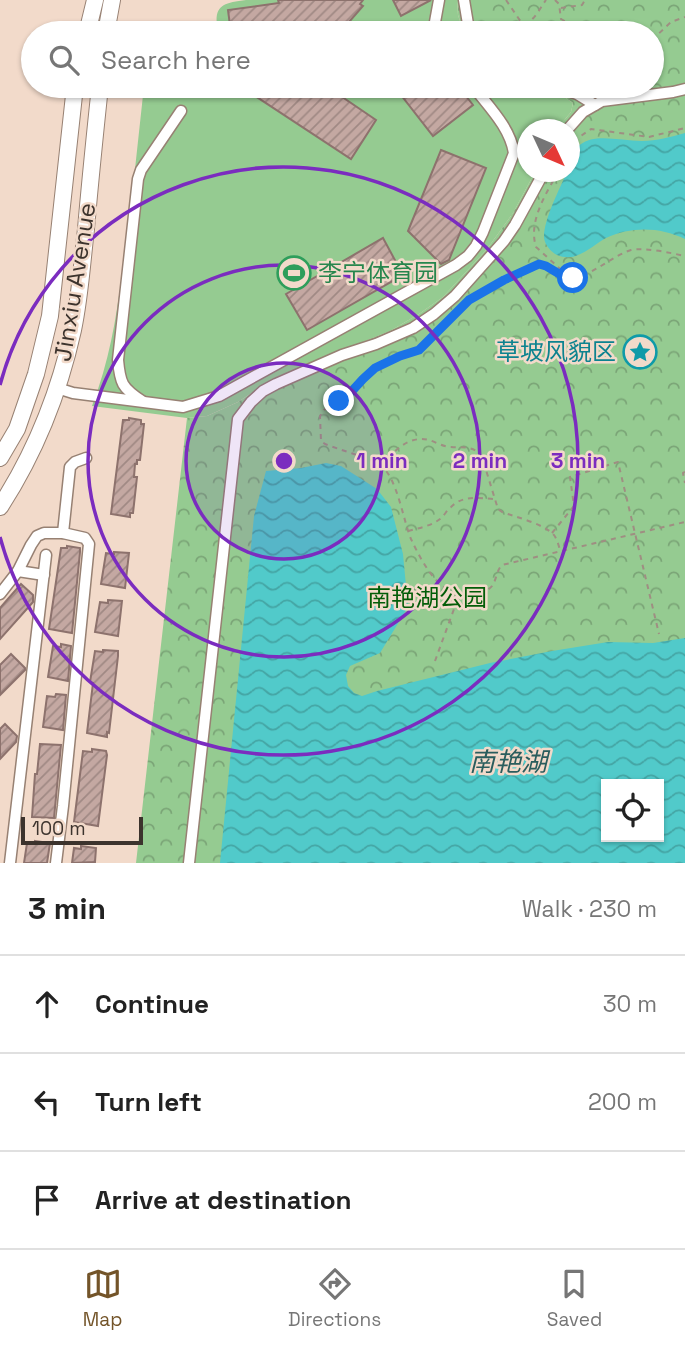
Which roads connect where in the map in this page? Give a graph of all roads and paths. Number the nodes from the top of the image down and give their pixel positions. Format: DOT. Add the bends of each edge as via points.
graph roads {
  1 [pos="95,0"];
  2 [pos="112,0"];
  3 [pos="439,0"];
  4 [pos="464,0"];
  5 [pos="506,0"];
  6 [pos="546,0"];
  7 [pos="555,0"];
  8 [pos="586,0"];
  9 [pos="559,8"];
  10 [pos="685,17"];
  11 [pos="90,21"];
  12 [pos="108,21"];
  13 [pos="435,21"];
  14 [pos="468,21"];
  15 [pos="520,21"];
  16 [pos="531,21"];
  17 [pos="564,21"];
  18 [pos="664,29"];
  19 [pos="685,89"];
  20 [pos="664,93"];
  21 [pos="74,98"];
  22 [pos="99,98"];
  23 [pos="481,98"];
  24 [pos="584,98"];
  25 [pos="622,98"];
  26 [pos="595,105"];
  27 [pos="181,111"];
  28 [pos="577,119"];
  29 [pos="685,128"];
  30 [pos="580,137"];
  31 [pos="539,182"];
  32 [pos="553,182"];
  33 [pos="685,256"];
  34 [pos="569,277"];
  35 [pos="462,288"];
  36 [pos="469,300"];
  37 [pos="57,388"];
  38 [pos="144,402"];
  39 [pos="0,458"];
  40 [pos="86,458"];
  41 [pos="382,466"];
  42 [pos="685,472"];
  43 [pos="685,484"];
  44 [pos="495,499"];
  45 [pos="0,507"];
  46 [pos="685,522"];
  47 [pos="408,531"];
  48 [pos="63,533"];
  49 [pos="552,533"];
  50 [pos="635,534"];
  51 [pos="561,552"];
  52 [pos="46,555"];
  53 [pos="18,571"];
  54 [pos="44,575"];
  55 [pos="0,594"];
  56 [pos="458,597"];
  57 [pos="659,635"];
  58 [pos="435,661"];
  59 [pos="10,863"];
  60 [pos="55,863"];
  61 [pos="189,863"];
  1 -- 11 [label="highway"];
  2 -- 12 [label="highway"];
  3 -- 13 [label="lane"];
  4 -- 14 [label="lane"];
  5 -- 15 [label="path"];
  6 -- 16 [label="path"];
  7 -- 9 [label="path"];
  8 -- 9 [label="path" via="582,5"];
  9 -- 17 [label="path"];
  10 -- 18 [label="path"];
  19 -- 20 [label="lane"];
  21 -- 39 [label="highway, Jinxiu Avenue" via="50,316 17,429"];
  22 -- 37 [label="highway, Jinxiu Avenue" via="81,277"];
  23 -- 38 [label="lane" via="506,130 514,153 483,232 468,256 219,396 183,407"];
  24 -- 26 [label="lane"];
  25 -- 26 [label="lane"];
  26 -- 28 [label="lane"];
  27 -- 38 [label="lane" via="138,180 118,360 119,379"];
  29 -- 30 [label="path" via="649,137 591,130"];
  31 -- 35 [label="lane" via="504,241"];
  32 -- 34 [label="path" via="539,211 534,243"];
  33 -- 34 [label="path" via="640,249 589,273"];
  34 -- 36 [label="path" via="539,264"];
  35 -- 36 [label="path"];
  35 -- 61 [label="lane" via="413,328 262,391 238,419"];
  36 -- 41 [label="path" via="419,350 375,368 320,416 324,444"];
  37 -- 38 [label="lane"];
  37 -- 45 [label="highway, Jinxiu Avenue" via="42,428"];
  40 -- 48 [label="lane" via="70,467"];
  41 -- 44 [label="path" via="401,445 414,441 462,446 482,457"];
  41 -- 47 [label="path" via="398,494"];
  42 -- 43 [label="path"];
  44 -- 47 [label="path" via="460,500 430,525"];
  44 -- 49 [label="path" via="502,512"];
  46 -- 50 [label="path"];
  47 -- 56 [label="path" via="430,571"];
  48 -- 53 [label="lane" via="39,534"];
  48 -- 60 [label="lane" via="85,538 89,544"];
  49 -- 50 [label="path" via="574,506 570,477 618,462"];
  49 -- 51 [label="path"];
  50 -- 51 [label="path"];
  50 -- 57 [label="path"];
  51 -- 56 [label="path" via="502,565 487,590"];
  52 -- 54 [label="lane"];
  53 -- 54 [label="lane"];
  53 -- 55 [label="lane"];
  54 -- 59 [label="lane"];
  56 -- 58 [label="path"];
}
